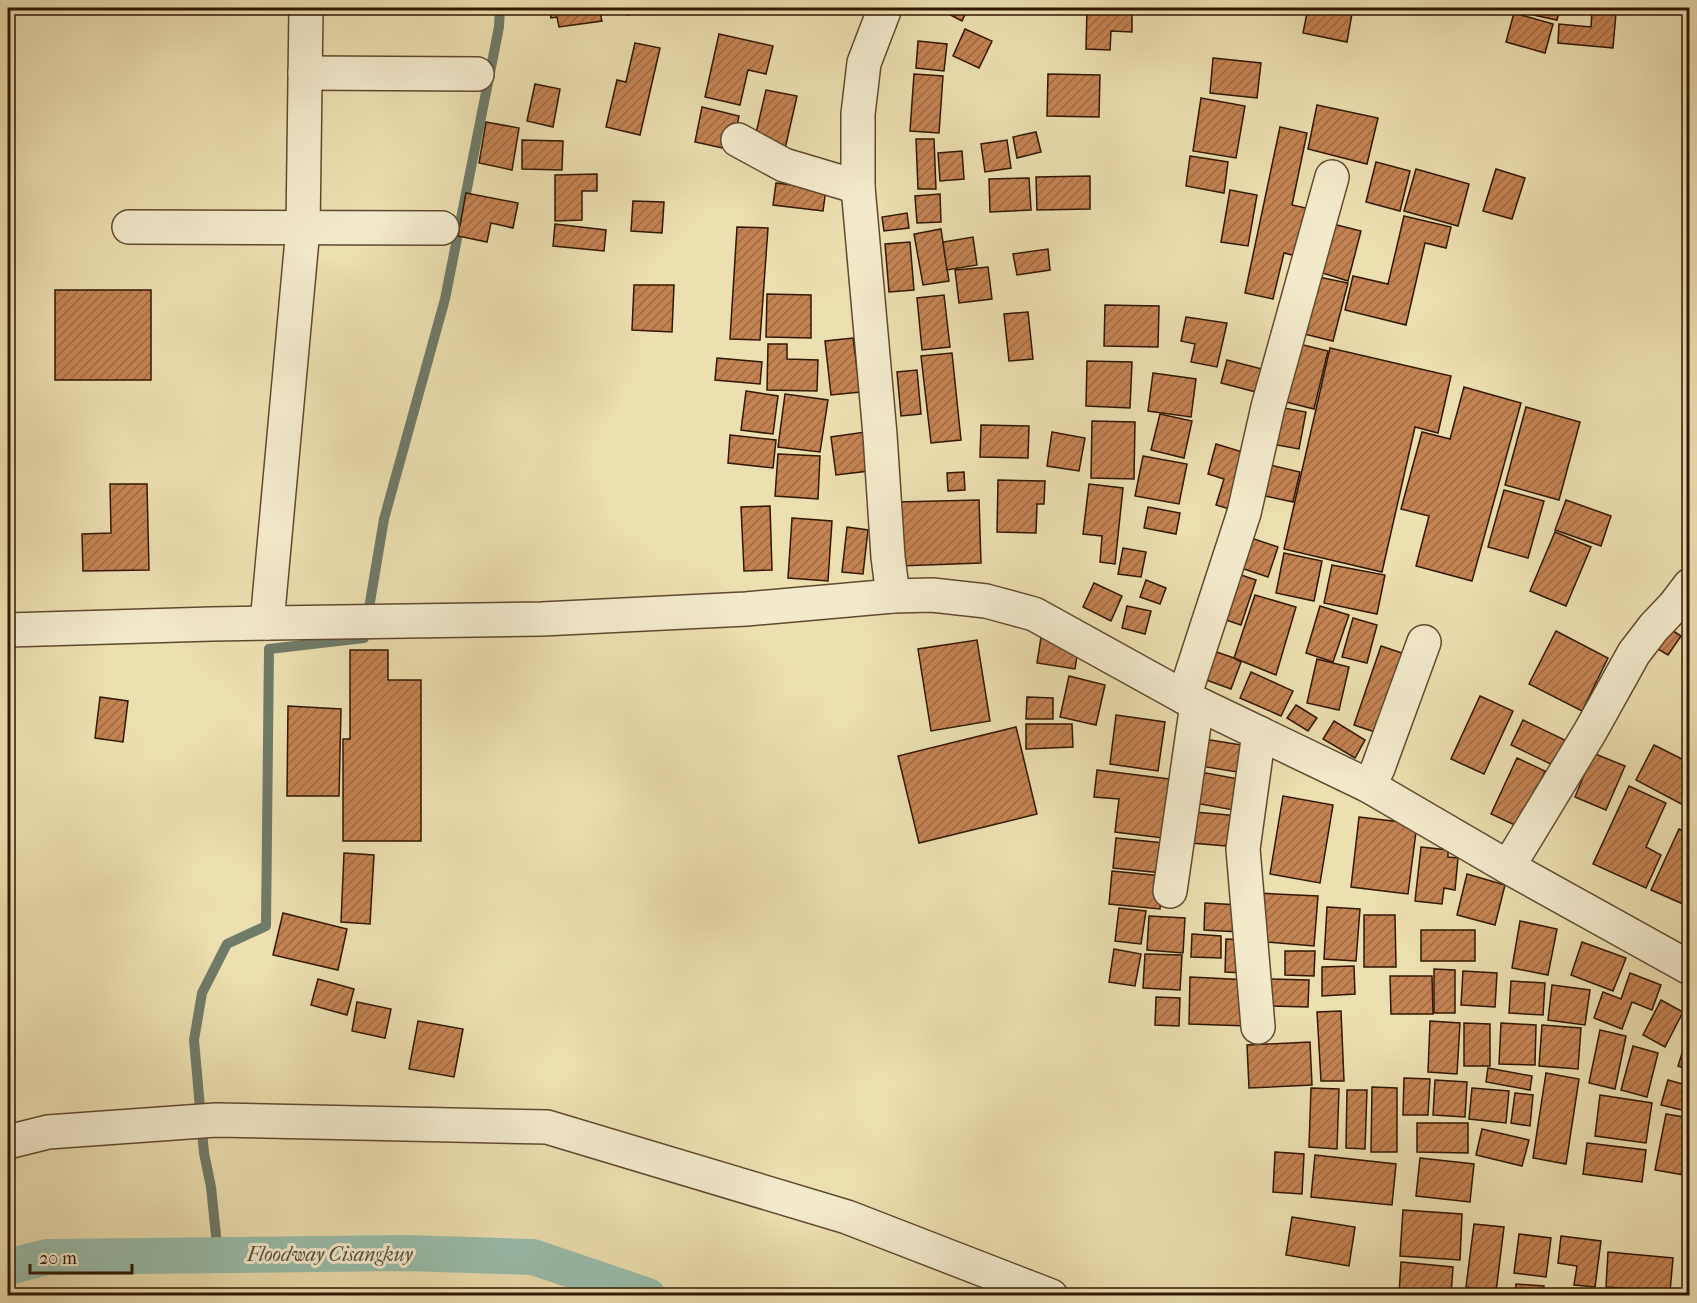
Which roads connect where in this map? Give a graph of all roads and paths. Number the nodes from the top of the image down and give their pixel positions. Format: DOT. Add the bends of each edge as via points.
graph roads {
  1 [pos="306,8"];
  2 [pos="885,8"];
  3 [pos="305,73"];
  4 [pos="477,74"];
  5 [pos="738,140"];
  6 [pos="1332,177"];
  7 [pos="858,187"];
  8 [pos="129,227"];
  9 [pos="303,228"];
  10 [pos="442,228"];
  11 [pos="1689,585"];
  12 [pos="893,596"];
  13 [pos="267,623"];
  14 [pos="8,630"];
  15 [pos="1424,642"];
  16 [pos="1190,700"];
  17 [pos="1259,733"];
  18 [pos="1370,786"];
  19 [pos="1508,867"];
  20 [pos="1170,891"];
  21 [pos="1689,968"];
  22 [pos="1257,1027"];
  23 [pos="8,1142"];
  24 [pos="1051,1296"];
  1 -- 3 [label="street"];
  2 -- 7 [label="street" via="864,63 858,114"];
  3 -- 4 [label="street"];
  3 -- 9 [label="street"];
  5 -- 7 [label="street" via="784,165"];
  6 -- 16 [label="street" via="1268,407 1244,513"];
  7 -- 12 [label="street"];
  8 -- 9 [label="street"];
  9 -- 10 [label="street"];
  9 -- 13 [label="street"];
  11 -- 19 [label="street" via="1635,653"];
  12 -- 13 [label="street" via="746,609 542,619"];
  12 -- 16 [label="street" via="986,601 1034,614"];
  13 -- 14 [label="street"];
  15 -- 18 [label="street"];
  16 -- 17 [label="street"];
  16 -- 20 [label="street"];
  17 -- 18 [label="street"];
  17 -- 22 [label="street" via="1243,849"];
  18 -- 19 [label="street"];
  19 -- 21 [label="street"];
  23 -- 24 [label="street" via="48,1132 216,1120 547,1127 848,1217"];
}
